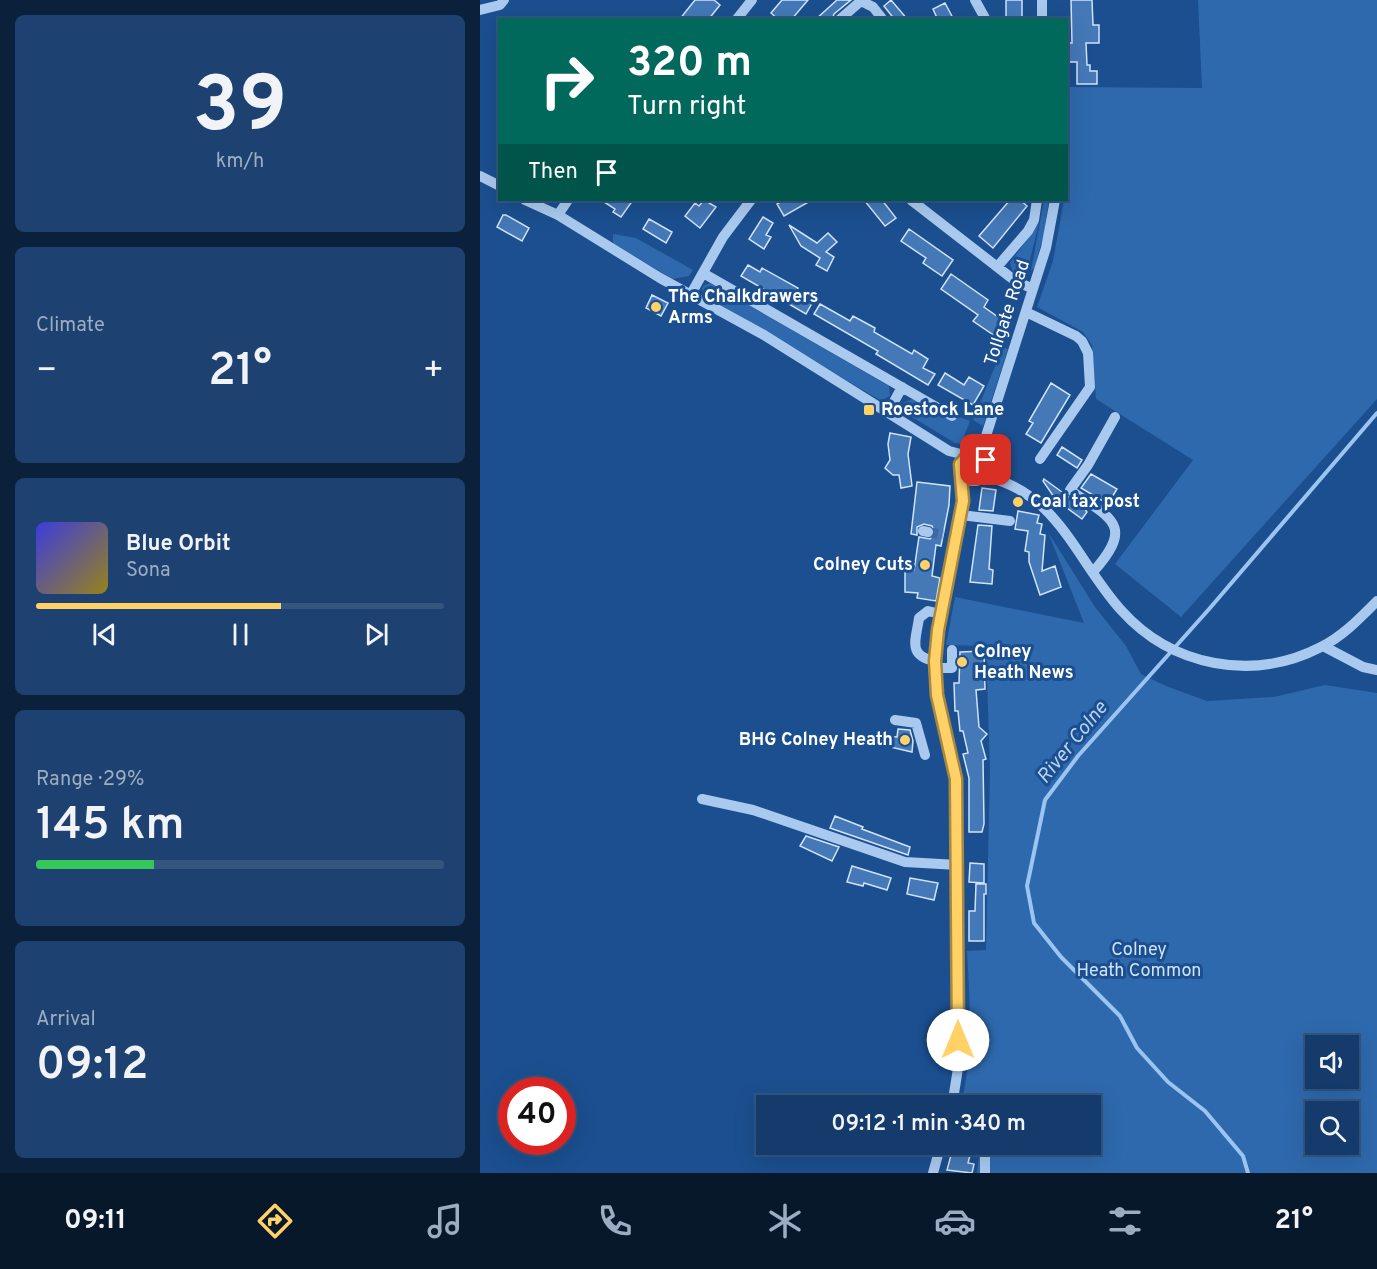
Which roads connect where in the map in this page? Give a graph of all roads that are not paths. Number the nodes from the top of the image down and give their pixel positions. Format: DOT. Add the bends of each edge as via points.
graph roads {
  1 [pos="504,0"];
  2 [pos="752,0"];
  3 [pos="975,0"];
  4 [pos="1042,0"];
  5 [pos="480,10"];
  6 [pos="738,18"];
  7 [pos="841,18"];
  8 [pos="880,18"];
  9 [pos="985,18"];
  10 [pos="1042,18"];
  11 [pos="480,176"];
  12 [pos="498,185"];
  13 [pos="527,201"];
  14 [pos="567,201"];
  15 [pos="750,201"];
  16 [pos="912,201"];
  17 [pos="1036,201"];
  18 [pos="1055,201"];
  19 [pos="558,215"];
  20 [pos="997,267"];
  21 [pos="703,273"];
  22 [pos="1033,289"];
  23 [pos="691,294"];
  24 [pos="1026,312"];
  25 [pos="902,387"];
  26 [pos="889,411"];
  27 [pos="952,416"];
  28 [pos="1115,417"];
  29 [pos="1040,459"];
  30 [pos="972,461"];
  31 [pos="979,479"];
  32 [pos="1002,480"];
  33 [pos="963,501"];
  34 [pos="961,514"];
  35 [pos="1010,521"];
  36 [pos="944,535"];
  37 [pos="956,537"];
  38 [pos="1093,572"];
  39 [pos="1377,601"];
  40 [pos="941,614"];
  41 [pos="1323,646"];
  42 [pos="952,650"];
  43 [pos="935,664"];
  44 [pos="1377,670"];
  45 [pos="895,720"];
  46 [pos="925,755"];
  47 [pos="702,799"];
  48 [pos="958,865"];
  49 [pos="954,1095"];
  50 [pos="938,1155"];
  51 [pos="985,1155"];
  52 [pos="933,1173"];
  53 [pos="985,1173"];
  1 -- 5 [label="street" via="500,5"];
  2 -- 6 [label="street"];
  3 -- 9 [label="street"];
  4 -- 10 [label="street"];
  7 -- 8 [label="street" via="861,1 873,7"];
  11 -- 12 [label="street"];
  13 -- 19 [label="street"];
  14 -- 19 [label="street"];
  15 -- 21 [label="street" via="723,237"];
  16 -- 20 [label="street"];
  17 -- 20 [label="street" via="1034,220 1028,231"];
  18 -- 22 [label="street, Tollgate Road"];
  19 -- 23 [label="street"];
  20 -- 22 [label="street"];
  21 -- 23 [label="street"];
  21 -- 25 [label="street"];
  22 -- 24 [label="street, Tollgate Road"];
  23 -- 26 [label="street"];
  24 -- 29 [label="street" via="1076,336 1088,353 1090,387"];
  24 -- 30 [label="street, Tollgate Road" via="986,436"];
  25 -- 26 [label="street"];
  25 -- 27 [label="street"];
  26 -- 30 [label="street" via="949,451"];
  28 -- 38 [label="street" via="1070,490 1114,524 1115,543"];
  30 -- 31 [label="street"];
  30 -- 31 [label="street" via="965,478"];
  30 -- 32 [label="street"];
  30 -- 33 [label="street"];
  31 -- 32 [label="street"];
  31 -- 33 [label="street"];
  32 -- 38 [label="street" via="1035,499 1049,513"];
  33 -- 34 [label="street"];
  34 -- 35 [label="street"];
  34 -- 37 [label="street"];
  36 -- 37 [label="street"];
  37 -- 40 [label="street"];
  38 -- 41 [label="street" via="1120,610 1151,637 1197,660 1233,667 1261,666 1287,661"];
  39 -- 41 [label="street" via="1358,621"];
  40 -- 43 [label="street"];
  40 -- 43 [label="street" via="928,611 919,618 915,644 916,653"];
  41 -- 44 [label="street"];
  42 -- 43 [label="street" via="952,668"];
  43 -- 48 [label="street" via="937,695 956,779"];
  45 -- 46 [label="street" via="916,723"];
  47 -- 48 [label="street" via="753,810 905,862"];
  48 -- 49 [label="street" via="959,1062"];
  50 -- 52 [label="street"];
  51 -- 53 [label="street"];
}
